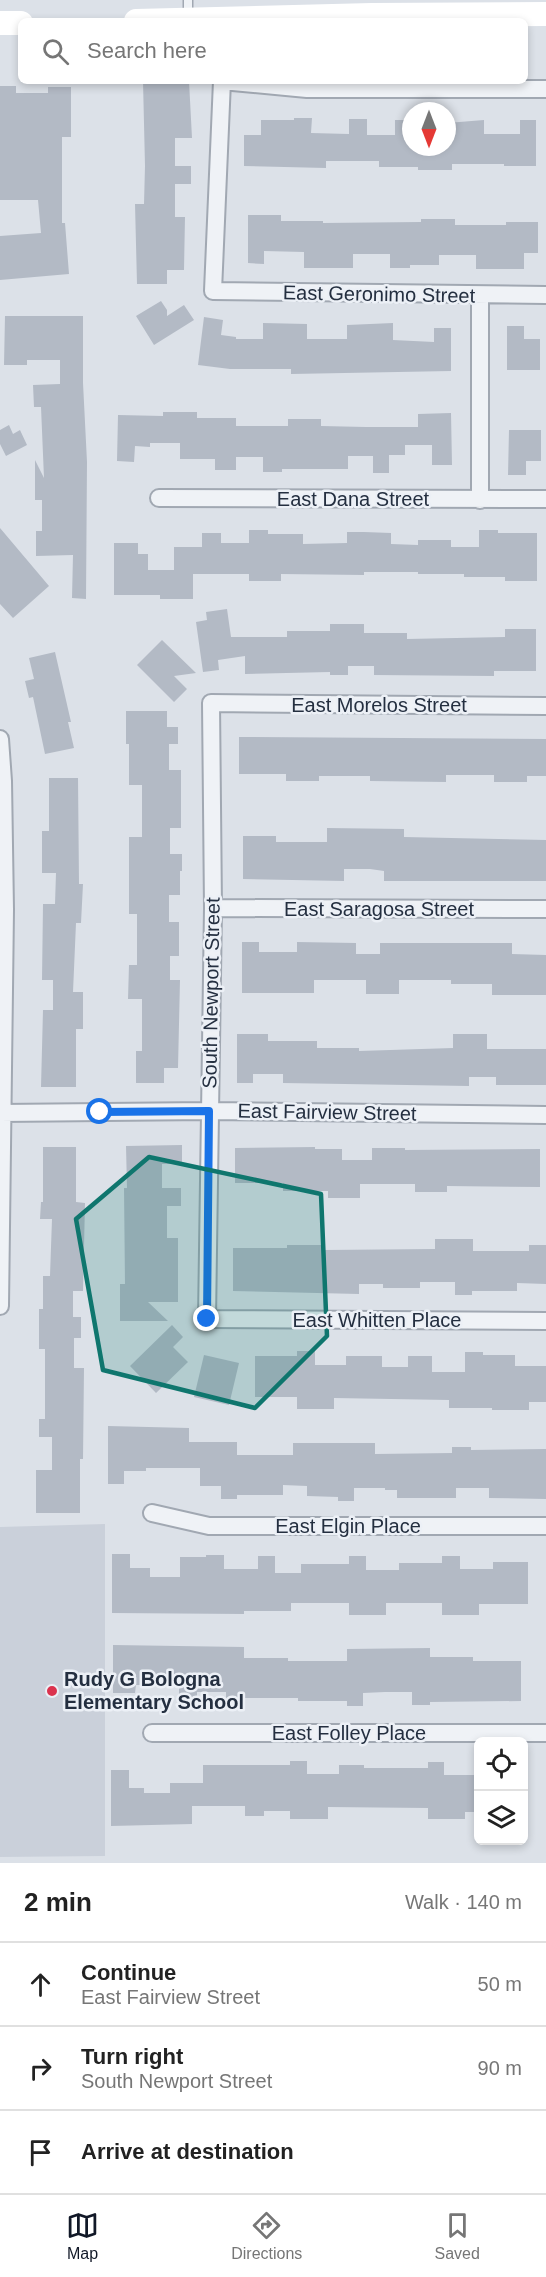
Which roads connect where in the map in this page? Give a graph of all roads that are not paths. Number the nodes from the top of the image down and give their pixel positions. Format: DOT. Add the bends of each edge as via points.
graph roads {
  1 [pos="471,8"];
  2 [pos="188,10"];
  3 [pos="546,14"];
  4 [pos="150,18"];
  5 [pos="18,22"];
  6 [pos="0,23"];
  7 [pos="222,84"];
  8 [pos="258,84"];
  9 [pos="546,88"];
  10 [pos="480,295"];
  11 [pos="546,295"];
  12 [pos="159,498"];
  13 [pos="546,499"];
  14 [pos="480,500"];
  15 [pos="211,703"];
  16 [pos="546,706"];
  17 [pos="0,739"];
  18 [pos="213,908"];
  19 [pos="546,909"];
  20 [pos="3,910"];
  21 [pos="209,1111"];
  22 [pos="2,1113"];
  23 [pos="546,1115"];
  24 [pos="0,1306"];
  25 [pos="207,1319"];
  26 [pos="546,1321"];
  27 [pos="152,1513"];
  28 [pos="546,1526"];
  29 [pos="152,1733"];
  30 [pos="546,1733"];
  1 -- 2 [label="main road" via="372,15"];
  1 -- 3 [label="main road"];
  2 -- 4 [label="main road"];
  5 -- 6 [label="main road"];
  7 -- 10 [label="street, East Geronimo Street" via="213,291"];
  8 -- 9 [label="street" via="307,88"];
  10 -- 11 [label="street, East Geronimo Street"];
  10 -- 14 [label="street"];
  12 -- 14 [label="street, East Dana Street"];
  13 -- 14 [label="street, East Dana Street"];
  15 -- 16 [label="street, East Morelos Street"];
  15 -- 18 [label="street, South Newport Street"];
  17 -- 20 [label="street"];
  18 -- 19 [label="street, East Saragosa Street"];
  18 -- 21 [label="street, South Newport Street"];
  20 -- 22 [label="street"];
  21 -- 22 [label="street, East Fairview Street"];
  21 -- 23 [label="street, East Fairview Street"];
  21 -- 25 [label="street, South Newport Street"];
  22 -- 24 [label="street"];
  25 -- 26 [label="street, East Whitten Place"];
  27 -- 28 [label="street, East Elgin Place" via="209,1526"];
  29 -- 30 [label="street, East Folley Place"];
}
